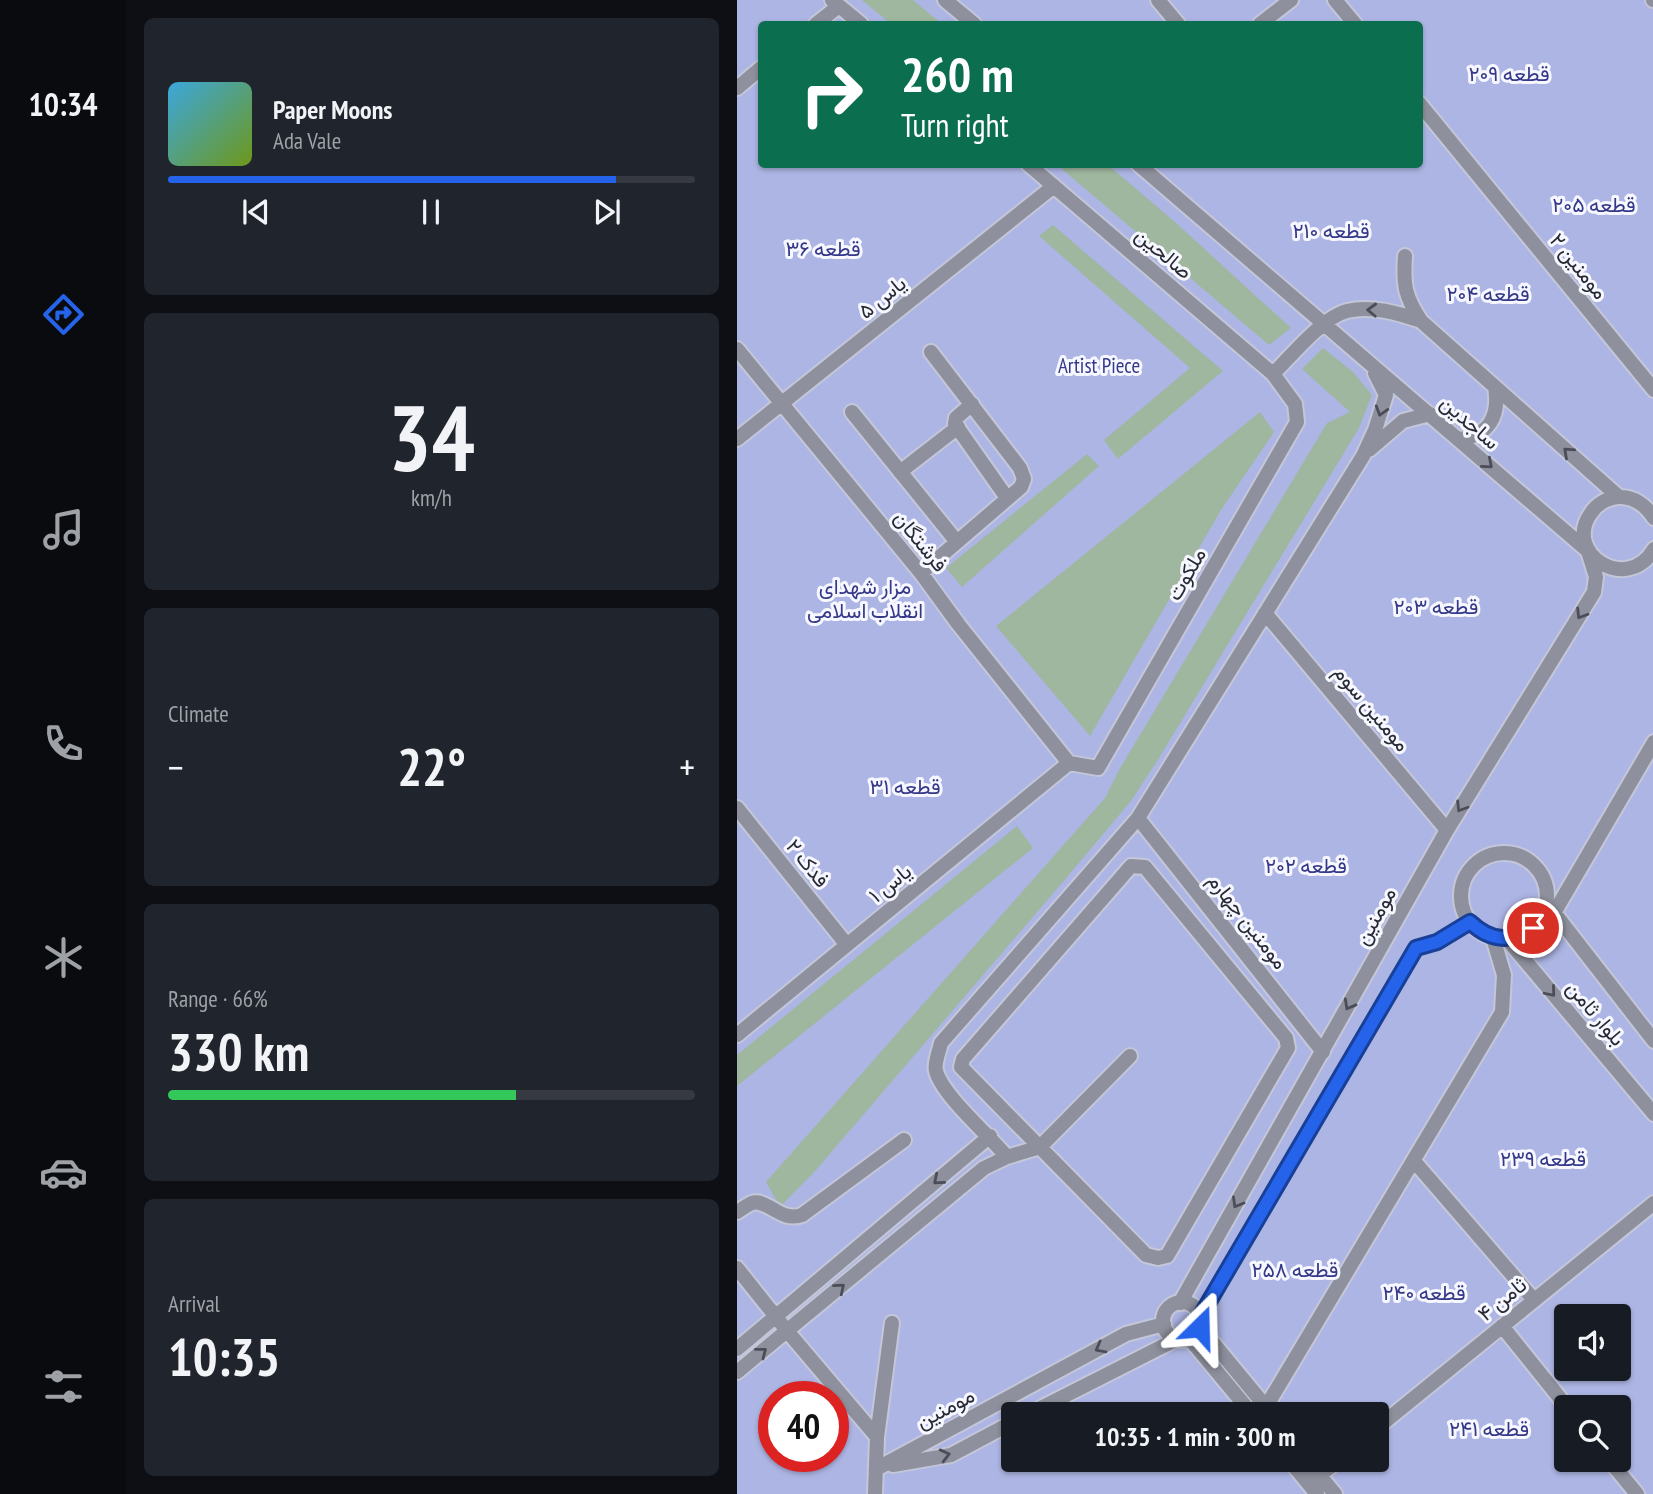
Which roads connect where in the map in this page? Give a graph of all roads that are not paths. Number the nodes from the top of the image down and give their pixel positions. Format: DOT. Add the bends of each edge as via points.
graph roads {
  1 [pos="945,0"];
  2 [pos="1158,0"];
  3 [pos="1291,0"];
  4 [pos="1335,0"];
  5 [pos="836,3"];
  6 [pos="819,21"];
  7 [pos="857,21"];
  8 [pos="970,21"];
  9 [pos="1176,21"];
  10 [pos="1264,21"];
  11 [pos="1352,21"];
  12 [pos="758,70"];
  13 [pos="737,88"];
  14 [pos="1423,108"];
  15 [pos="1033,168"];
  16 [pos="1143,168"];
  17 [pos="1054,186"];
  18 [pos="1405,256"];
  19 [pos="1421,321"];
  20 [pos="1325,323"];
  21 [pos="737,349"];
  22 [pos="931,352"];
  23 [pos="1372,366"];
  24 [pos="1273,374"];
  25 [pos="1495,387"];
  26 [pos="1653,390"];
  27 [pos="781,404"];
  28 [pos="972,404"];
  29 [pos="852,412"];
  30 [pos="1429,414"];
  31 [pos="957,427"];
  32 [pos="737,439"];
  33 [pos="1459,439"];
  34 [pos="1363,456"];
  35 [pos="900,472"];
  36 [pos="1653,495"];
  37 [pos="1619,497"];
  38 [pos="1007,498"];
  39 [pos="1639,502"];
  40 [pos="1653,518"];
  41 [pos="957,542"];
  42 [pos="1653,549"];
  43 [pos="1588,551"];
  44 [pos="921,573"];
  45 [pos="1265,613"];
  46 [pos="1653,743"];
  47 [pos="1069,763"];
  48 [pos="737,808"];
  49 [pos="1138,818"];
  50 [pos="1447,830"];
  51 [pos="1550,908"];
  52 [pos="1470,922"];
  53 [pos="1500,939"];
  54 [pos="847,945"];
  55 [pos="737,1035"];
  56 [pos="1653,1041"];
  57 [pos="1323,1052"];
  58 [pos="1130,1056"];
  59 [pos="1653,1114"];
  60 [pos="990,1136"];
  61 [pos="904,1140"];
  62 [pos="1040,1147"];
  63 [pos="1007,1157"];
  64 [pos="1414,1161"];
  65 [pos="1653,1203"];
  66 [pos="737,1212"];
  67 [pos="737,1268"];
  68 [pos="1534,1300"];
  69 [pos="1180,1303"];
  70 [pos="776,1317"];
  71 [pos="892,1323"];
  72 [pos="1163,1324"];
  73 [pos="1502,1326"];
  74 [pos="1192,1330"];
  75 [pos="788,1332"];
  76 [pos="1126,1334"];
  77 [pos="737,1349"];
  78 [pos="1136,1358"];
  79 [pos="737,1372"];
  80 [pos="1557,1395"];
  81 [pos="1052,1402"];
  82 [pos="1243,1402"];
  83 [pos="1261,1402"];
  84 [pos="1274,1402"];
  85 [pos="1389,1418"];
  86 [pos="1001,1428"];
  87 [pos="877,1437"];
  88 [pos="878,1468"];
  89 [pos="1298,1472"];
  90 [pos="1317,1472"];
  91 [pos="1324,1472"];
  92 [pos="1619,1472"];
  93 [pos="1320,1475"];
  94 [pos="1304,1479"];
  95 [pos="875,1494"];
  96 [pos="1302,1494"];
  97 [pos="1317,1494"];
  98 [pos="1335,1494"];
  99 [pos="1637,1494"];
  1 -- 8 [label="street"];
  2 -- 9 [label="street"];
  3 -- 10 [label="street"];
  4 -- 11 [label="street"];
  5 -- 6 [label="street"];
  5 -- 7 [label="street"];
  12 -- 13 [label="street"];
  14 -- 26 [label="street, مومنین ۲"];
  15 -- 17 [label="street, صالحین"];
  16 -- 20 [label="street, ساجدین"];
  17 -- 24 [label="street, صالحین"];
  17 -- 27 [label="street, یاس ۵"];
  18 -- 19 [label="street, ساجدین" via="1406,294"];
  19 -- 20 [label="street, ساجدین, one-way" via="1371,309 1346,311"];
  19 -- 25 [label="street, ساجدین"];
  20 -- 23 [label="street, ساجدین"];
  20 -- 24 [label="street"];
  21 -- 27 [label="street, فرشتگان"];
  22 -- 28 [label="street"];
  23 -- 30 [label="street, ساجدین"];
  23 -- 34 [label="street, one-way" via="1386,395"];
  24 -- 47 [label="street, ملکوت" via="1295,404 1297,422 1098,768"];
  25 -- 33 [label="street" via="1495,415 1474,438"];
  37 -- 25 [label="street, ساجدین, one-way"];
  27 -- 32 [label="street, یاس ۵"];
  27 -- 44 [label="street, فرشتگان"];
  28 -- 31 [label="street" via="956,418"];
  28 -- 38 [label="street" via="1022,472 1023,483"];
  29 -- 35 [label="street"];
  30 -- 33 [label="street, ساجدین"];
  30 -- 34 [label="street" via="1403,421"];
  31 -- 35 [label="street"];
  31 -- 38 [label="street"];
  33 -- 43 [label="street, ساجدین, one-way"];
  34 -- 45 [label="street"];
  35 -- 41 [label="street"];
  36 -- 39 [label="street"];
  37 -- 39 [label="street"];
  37 -- 43 [label="street, مومنین" via="1596,506 1588,516 1584,527"];
  38 -- 41 [label="street"];
  39 -- 40 [label="street"];
  41 -- 44 [label="street"];
  42 -- 43 [label="street, ساجدین" via="1638,565 1627,569 1605,566"];
  43 -- 50 [label="street, مومنین, one-way" via="1596,577 1594,592"];
  44 -- 47 [label="street, فرشتگان"];
  45 -- 49 [label="street"];
  45 -- 50 [label="street, مومنین سوم"];
  46 -- 51 [label="street"];
  47 -- 54 [label="street, یاس ۱"];
  48 -- 54 [label="street, فدک ۲"];
  49 -- 57 [label="street, مومنین چهارم"];
  49 -- 60 [label="street" via="941,1044 935,1068 943,1089"];
  50 -- 57 [label="street, مومنین, one-way"];
  51 -- 52 [label="street" via="1543,876 1534,865 1515,855 1494,855 1470,869 1464,882 1463,910"];
  51 -- 53 [label="street" via="1521,936"];
  51 -- 56 [label="street, بلوار ثامن"];
  52 -- 53 [label="street" via="1480,932"];
  52 -- 74 [label="street" via="1437,942 1416,948"];
  53 -- 59 [label="street, بلوار ثامن, one-way"];
  53 -- 64 [label="street" via="1502,1012"];
  54 -- 55 [label="street, یاس ۱"];
  57 -- 69 [label="street, مومنین, one-way"];
  58 -- 62 [label="street"];
  60 -- 63 [label="street"];
  60 -- 70 [label="street, one-way"];
  61 -- 66 [label="street" via="802,1215 787,1217 760,1202"];
  62 -- 62 [label="street" via="1146,1255 1167,1255 1288,1048 1286,1038 1145,867 1131,866 963,1059 961,1067"];
  62 -- 63 [label="street"];
  75 -- 63 [label="street, one-way" via="984,1168"];
  64 -- 68 [label="street"];
  64 -- 84 [label="street"];
  65 -- 68 [label="street, ثامن ۴"];
  67 -- 70 [label="street"];
  68 -- 73 [label="street, ثامن ۴"];
  69 -- 72 [label="street" via="1167,1310"];
  69 -- 74 [label="street" via="1195,1307"];
  70 -- 75 [label="street"];
  70 -- 77 [label="street"];
  71 -- 87 [label="street"];
  72 -- 74 [label="street" via="1168,1334"];
  72 -- 76 [label="street, مومنین"];
  73 -- 80 [label="street"];
  73 -- 85 [label="street, ثامن ۴"];
  74 -- 78 [label="street"];
  74 -- 82 [label="street"];
  74 -- 83 [label="street"];
  79 -- 75 [label="street, one-way"];
  75 -- 87 [label="street"];
  76 -- 78 [label="street"];
  76 -- 88 [label="street, مومنین, one-way"];
  78 -- 81 [label="street"];
  88 -- 86 [label="street, مومنین, one-way" via="951,1455"];
  87 -- 88 [label="street"];
  88 -- 95 [label="street"];
  89 -- 94 [label="street"];
  90 -- 93 [label="street"];
  91 -- 93 [label="street"];
  92 -- 99 [label="street"];
  93 -- 98 [label="street"];
  94 -- 96 [label="street"];
  94 -- 97 [label="street"];
}
